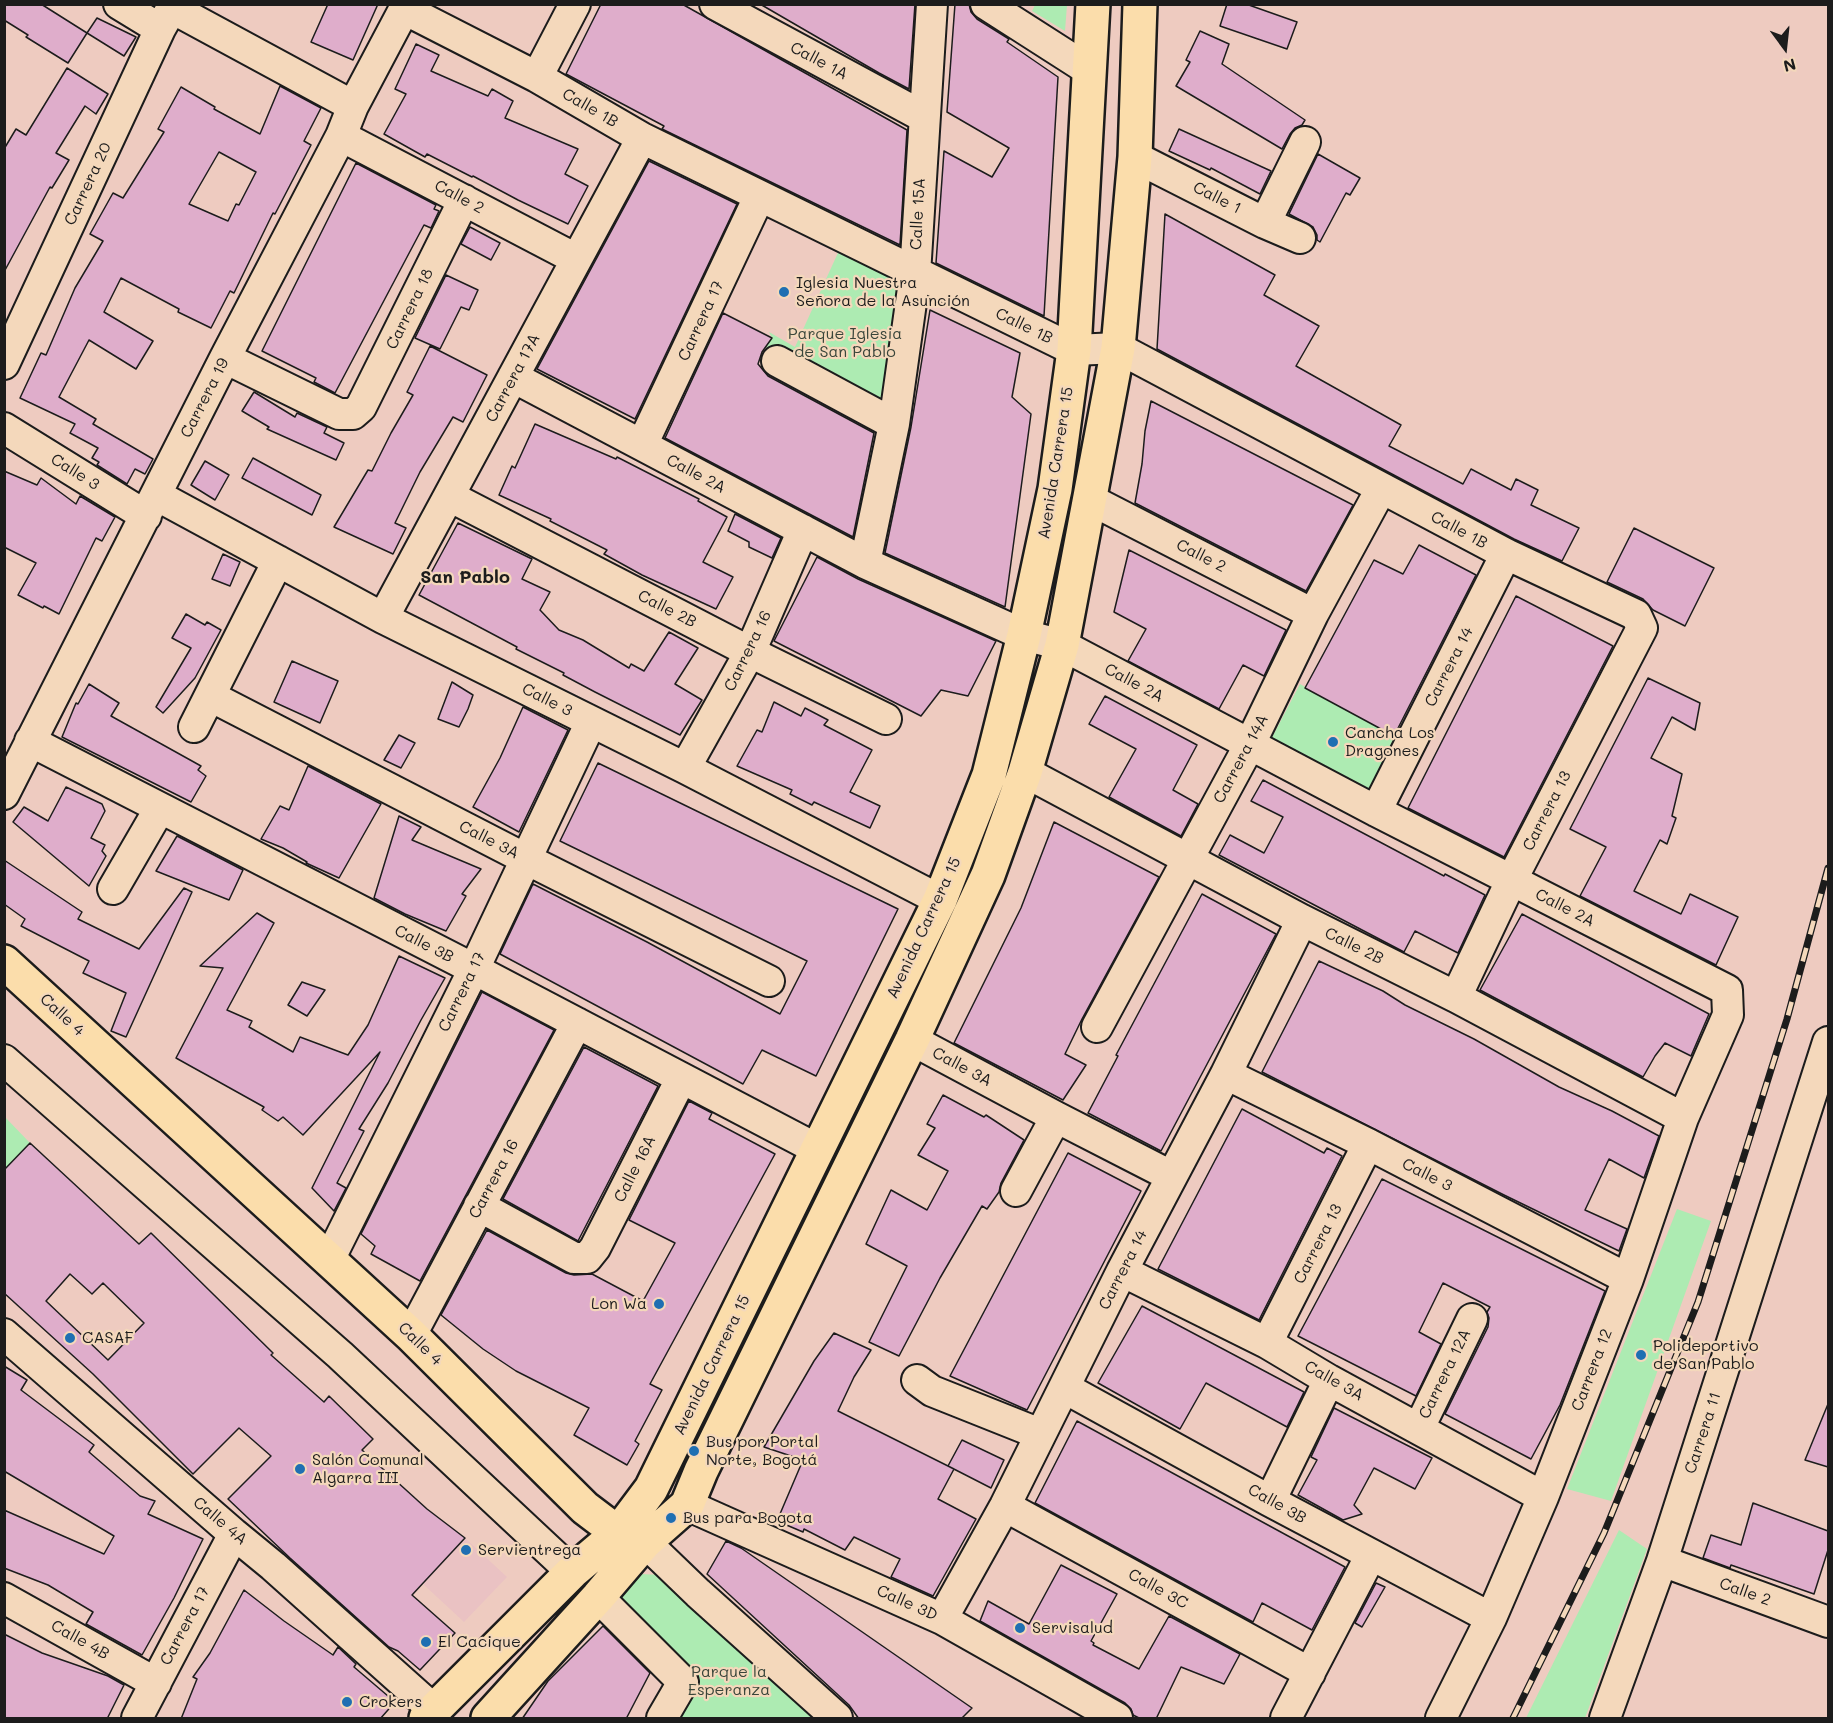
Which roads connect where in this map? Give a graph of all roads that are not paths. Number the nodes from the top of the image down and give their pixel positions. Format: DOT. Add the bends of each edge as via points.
graph roads {
  1 [pos="119,4"];
  2 [pos="574,4"];
  3 [pos="715,4"];
  4 [pos="932,4"];
  5 [pos="986,4"];
  6 [pos="1093,4"];
  7 [pos="1140,4"];
  8 [pos="406,7"];
  9 [pos="168,14"];
  10 [pos="1089,70"];
  11 [pos="537,77"];
  12 [pos="353,106"];
  13 [pos="924,117"];
  14 [pos="341,136"];
  15 [pos="642,138"];
  16 [pos="1305,142"];
  17 [pos="1135,157"];
  18 [pos="759,197"];
  19 [pos="464,200"];
  20 [pos="1265,223"];
  21 [pos="1300,238"];
  22 [pos="576,259"];
  23 [pos="915,274"];
  24 [pos="1118,348"];
  25 [pos="1074,350"];
  26 [pos="225,358"];
  27 [pos="777,361"];
  28 [pos="4,364"];
  29 [pos="513,377"];
  30 [pos="894,424"];
  31 [pos="4,428"];
  32 [pos="642,445"];
  33 [pos="1381,489"];
  34 [pos="449,496"];
  35 [pos="1089,499"];
  36 [pos="151,505"];
  37 [pos="803,530"];
  38 [pos="1506,555"];
  39 [pos="278,561"];
  40 [pos="865,563"];
  41 [pos="1313,614"];
  42 [pos="383,618"];
  43 [pos="1642,628"];
  44 [pos="1024,635"];
  45 [pos="1062,645"];
  46 [pos="750,652"];
  47 [pos="210,696"];
  48 [pos="886,719"];
  49 [pos="591,722"];
  50 [pos="194,727"];
  51 [pos="30,741"];
  52 [pos="1250,744"];
  53 [pos="685,768"];
  54 [pos="1025,772"];
  55 [pos="4,794"];
  56 [pos="160,808"];
  57 [pos="1376,811"];
  58 [pos="526,859"];
  59 [pos="1187,860"];
  60 [pos="1511,881"];
  61 [pos="113,890"];
  62 [pos="940,900"];
  63 [pos="1302,920"];
  64 [pos="4,962"];
  65 [pos="474,969"];
  66 [pos="769,981"];
  67 [pos="1456,997"];
  68 [pos="1728,1015"];
  69 [pos="577,1023"];
  70 [pos="1097,1027"];
  71 [pos="912,1040"];
  72 [pos="1828,1042"];
  73 [pos="4,1060"];
  74 [pos="1226,1074"];
  75 [pos="681,1078"];
  76 [pos="1056,1117"];
  77 [pos="1683,1118"];
  78 [pos="1368,1144"];
  79 [pos="818,1149"];
  80 [pos="1171,1176"];
  81 [pos="1016,1191"];
  82 [pos="479,1206"];
  83 [pos="329,1260"];
  84 [pos="1122,1271"];
  85 [pos="1628,1279"];
  86 [pos="1472,1319"];
  87 [pos="4,1334"];
  88 [pos="411,1335"];
  89 [pos="1267,1343"];
  90 [pos="917,1380"];
  91 [pos="1329,1380"];
  92 [pos="1065,1388"];
  93 [pos="1419,1428"];
  94 [pos="1040,1434"];
  95 [pos="1543,1497"];
  96 [pos="1270,1501"];
  97 [pos="687,1505"];
  98 [pos="1005,1506"];
  99 [pos="234,1534"];
  100 [pos="631,1538"];
  101 [pos="1371,1556"];
  102 [pos="1662,1561"];
  103 [pos="572,1572"];
  104 [pos="598,1597"];
  105 [pos="4,1598"];
  106 [pos="1491,1618"];
  107 [pos="942,1619"];
  108 [pos="1828,1622"];
  109 [pos="1310,1672"];
  110 [pos="156,1683"];
  111 [pos="430,1714"];
  112 [pos="137,1719"];
  113 [pos="488,1719"];
  114 [pos="662,1719"];
  115 [pos="837,1719"];
  116 [pos="1117,1719"];
  117 [pos="1286,1719"];
  118 [pos="1442,1719"];
  119 [pos="1605,1719"];
  1 -- 9 [label="street"];
  2 -- 11 [label="street"];
  3 -- 13 [label="street, Calle 1A"];
  4 -- 13 [label="street, Calle 15A"];
  5 -- 10 [label="street"];
  6 -- 10 [label="main road, Avenida Carrera 15"];
  7 -- 17 [label="main road, Avenida Carrera 15"];
  8 -- 11 [label="street, Calle 1B"];
  8 -- 12 [label="street, Carrera 19"];
  9 -- 12 [label="street"];
  9 -- 28 [label="street, Carrera 20"];
  10 -- 25 [label="main road, Avenida Carrera 15"];
  11 -- 15 [label="street, Calle 1B"];
  12 -- 14 [label="street, Carrera 19"];
  13 -- 23 [label="street, Calle 15A"];
  14 -- 19 [label="street, Calle 2"];
  14 -- 26 [label="street, Carrera 19"];
  15 -- 18 [label="street, Calle 1B"];
  15 -- 22 [label="street, Carrera 17A"];
  16 -- 20 [label="street"];
  17 -- 20 [label="street, Calle 1"];
  17 -- 24 [label="main road, Avenida Carrera 15"];
  18 -- 23 [label="street, Calle 1B"];
  18 -- 32 [label="street, Carrera 17"];
  19 -- 22 [label="street, Calle 2"];
  19 -- 26 [label="street, Carrera 18" via="361,407 353,414 339,414"];
  20 -- 21 [label="street, Calle 1"];
  22 -- 29 [label="street, Carrera 17A"];
  23 -- 25 [label="street, Calle 1B"];
  23 -- 30 [label="street, Calle 15A"];
  24 -- 25 [label="street, Calle 1B"];
  24 -- 33 [label="street, Calle 1B"];
  24 -- 35 [label="main road, Avenida Carrera 15"];
  25 -- 44 [label="main road, Avenida Carrera 15" via="1055,489"];
  26 -- 36 [label="street, Carrera 19"];
  27 -- 30 [label="street"];
  29 -- 32 [label="street, Calle 2A"];
  29 -- 34 [label="street, Carrera 17A"];
  30 -- 40 [label="street, Calle 15A"];
  31 -- 36 [label="street, Calle 3"];
  32 -- 37 [label="street, Calle 2A"];
  33 -- 38 [label="street, Calle 1B"];
  33 -- 41 [label="street, Carrera 14A"];
  34 -- 42 [label="street, Carrera 17A"];
  34 -- 46 [label="street, Calle 2B"];
  35 -- 41 [label="street, Calle 2"];
  35 -- 45 [label="main road, Avenida Carrera 15"];
  36 -- 39 [label="street, Calle 3"];
  36 -- 51 [label="street, Carrera 19"];
  37 -- 40 [label="street, Calle 2A"];
  37 -- 46 [label="street, Carrera 16"];
  38 -- 43 [label="street, Calle 1B" via="1636,615"];
  38 -- 57 [label="street, Carrera 14"];
  39 -- 42 [label="street, Calle 3"];
  39 -- 47 [label="street"];
  40 -- 44 [label="street, Calle 2A"];
  41 -- 52 [label="street, Carrera 14A"];
  42 -- 49 [label="street, Calle 3"];
  43 -- 60 [label="street, Carrera 13"];
  44 -- 45 [label="street, Calle 2A"];
  44 -- 62 [label="main road, Avenida Carrera 15" via="989,775"];
  45 -- 52 [label="street, Calle 2A"];
  45 -- 54 [label="main road, Avenida Carrera 15"];
  46 -- 48 [label="street, Calle 2B"];
  46 -- 53 [label="street, Carrera 16"];
  47 -- 50 [label="street"];
  47 -- 58 [label="street, Calle 3A"];
  49 -- 53 [label="street, Calle 3"];
  49 -- 58 [label="street, Carrera 17"];
  51 -- 55 [label="street, Carrera 19"];
  51 -- 56 [label="street, Calle 3B"];
  52 -- 57 [label="street, Calle 2A"];
  52 -- 59 [label="street, Carrera 14A"];
  53 -- 62 [label="street, Calle 3"];
  54 -- 59 [label="street, Calle 2B"];
  54 -- 71 [label="main road, Avenida Carrera 15" via="988,874"];
  56 -- 61 [label="street"];
  56 -- 65 [label="street, Calle 3B"];
  57 -- 60 [label="street, Calle 2A"];
  58 -- 65 [label="street, Carrera 17"];
  58 -- 66 [label="street, Calle 3A"];
  59 -- 63 [label="street, Calle 2B"];
  59 -- 70 [label="street, Carrera 14A"];
  60 -- 67 [label="street, Carrera 13"];
  60 -- 68 [label="street, Calle 2A" via="1727,990"];
  62 -- 79 [label="main road, Avenida Carrera 15"];
  63 -- 67 [label="street, Calle 2B"];
  63 -- 74 [label="street, Carrera 14"];
  64 -- 83 [label="main road, Calle 4"];
  65 -- 69 [label="street, Calle 3B"];
  65 -- 83 [label="street, Carrera 17"];
  67 -- 77 [label="street, Calle 2B"];
  68 -- 77 [label="street, Carrera 12"];
  69 -- 75 [label="street, Calle 3B"];
  69 -- 82 [label="street, Carrera 16"];
  71 -- 76 [label="street, Calle 3A"];
  71 -- 97 [label="main road, Avenida Carrera 15"];
  72 -- 102 [label="street, Carrera 11"];
  73 -- 103 [label="street" via="348,1363"];
  74 -- 78 [label="street, Calle 3"];
  74 -- 80 [label="street, Carrera 14"];
  75 -- 79 [label="street, Calle 3B"];
  75 -- 82 [label="street, Calle 16A" via="587,1258 574,1258"];
  76 -- 80 [label="street, Calle 3A"];
  76 -- 81 [label="street"];
  77 -- 85 [label="street, Carrera 12"];
  78 -- 85 [label="street, Calle 3"];
  78 -- 89 [label="street, Carrera 13"];
  79 -- 100 [label="main road, Avenida Carrera 15" via="651,1489"];
  80 -- 84 [label="street, Carrera 14"];
  82 -- 88 [label="street, Carrera 16"];
  83 -- 88 [label="main road, Calle 4"];
  84 -- 89 [label="street, Calle 3A"];
  84 -- 92 [label="street, Carrera 14"];
  85 -- 95 [label="street, Carrera 12"];
  86 -- 93 [label="street, Carrera 12A"];
  87 -- 99 [label="street, Calle 4A"];
  88 -- 100 [label="main road, Calle 4" via="585,1508"];
  89 -- 91 [label="street, Calle 3A"];
  90 -- 94 [label="street" via="932,1391"];
  91 -- 93 [label="street, Calle 3A"];
  91 -- 96 [label="street"];
  92 -- 94 [label="street, Carrera 14"];
  92 -- 96 [label="street, Calle 3B"];
  93 -- 95 [label="street, Calle 3A"];
  94 -- 98 [label="street, Carrera 14"];
  95 -- 106 [label="street, Carrera 12"];
  96 -- 101 [label="street, Calle 3B"];
  97 -- 100 [label="main road, Avenida Carrera 15"];
  97 -- 107 [label="street, Calle 3D"];
  98 -- 107 [label="street, Carrera 14"];
  98 -- 109 [label="street, Calle 3C"];
  99 -- 110 [label="street, Carrera 17"];
  99 -- 111 [label="street, Calle 4A"];
  100 -- 103 [label="main road, Avenida Carrera 15"];
  100 -- 104 [label="main road, Avenida Carrera 15"];
  100 -- 115 [label="street, Calle 4"];
  101 -- 106 [label="street, Calle 3B"];
  101 -- 109 [label="street"];
  102 -- 108 [label="street, Calle 2"];
  102 -- 119 [label="street, Carrera 11"];
  103 -- 111 [label="main road, Avenida Carrera 15"];
  104 -- 113 [label="main road, Avenida Carrera 15"];
  104 -- 114 [label="street" via="683,1682"];
  105 -- 110 [label="street, Calle 4B"];
  106 -- 118 [label="street, Carrera 12"];
  107 -- 116 [label="street, Calle 3D"];
  109 -- 117 [label="street"];
  110 -- 112 [label="street, Carrera 17"];
}
